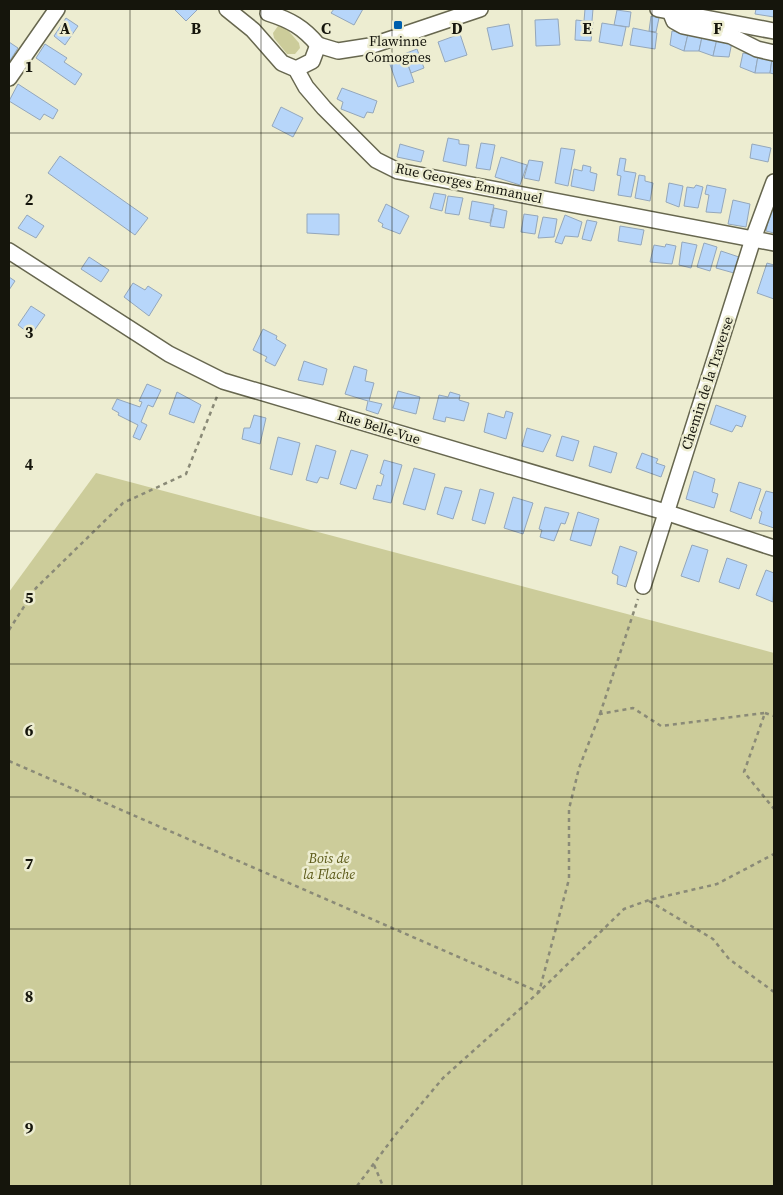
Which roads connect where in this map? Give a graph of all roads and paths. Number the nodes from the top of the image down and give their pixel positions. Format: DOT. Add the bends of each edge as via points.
graph roads {
  1 [pos="56,9"];
  2 [pos="227,9"];
  3 [pos="480,9"];
  4 [pos="664,10"];
  5 [pos="267,11"];
  6 [pos="254,30"];
  7 [pos="774,31"];
  8 [pos="318,45"];
  9 [pos="774,53"];
  10 [pos="296,69"];
  11 [pos="9,78"];
  12 [pos="774,182"];
  13 [pos="753,239"];
  14 [pos="774,244"];
  15 [pos="9,251"];
  16 [pos="223,381"];
  17 [pos="665,512"];
  18 [pos="774,548"];
  19 [pos="642,586"];
  20 [pos="9,630"];
  21 [pos="765,713"];
  22 [pos="600,714"];
  23 [pos="774,716"];
  24 [pos="9,761"];
  25 [pos="774,809"];
  26 [pos="774,854"];
  27 [pos="648,900"];
  28 [pos="539,992"];
  29 [pos="774,992"];
  30 [pos="374,1164"];
  31 [pos="358,1186"];
  32 [pos="383,1186"];
  1 -- 11 [label="street"];
  2 -- 6 [label="street, Rue Georges Emmanuel"];
  3 -- 8 [label="street" via="370,46 338,51"];
  4 -- 7 [label="street"];
  4 -- 9 [label="street" via="683,26 731,36 757,49"];
  5 -- 6 [label="street" via="257,20"];
  5 -- 8 [label="street" via="306,30"];
  6 -- 10 [label="street, Rue Georges Emmanuel" via="282,63"];
  8 -- 10 [label="street" via="312,60"];
  10 -- 13 [label="street, Rue Georges Emmanuel" via="306,88 376,160 398,171"];
  12 -- 13 [label="street, Chemin de la Traverse"];
  13 -- 14 [label="street, Rue Georges Emmanuel"];
  13 -- 17 [label="street, Chemin de la Traverse"];
  15 -- 16 [label="street, Rue Belle-Vue" via="169,354"];
  16 -- 17 [label="street, Rue Belle-Vue"];
  16 -- 20 [label="path" via="186,474 123,503 36,588"];
  17 -- 18 [label="street, Rue Belle-Vue"];
  17 -- 19 [label="street, Chemin de la Traverse"];
  19 -- 22 [label="path"];
  21 -- 22 [label="path" via="661,726 633,708"];
  21 -- 23 [label="path"];
  21 -- 25 [label="path" via="744,772"];
  22 -- 28 [label="path" via="569,809 569,880"];
  24 -- 28 [label="path"];
  26 -- 27 [label="path" via="717,884"];
  27 -- 28 [label="path" via="624,909"];
  27 -- 29 [label="path" via="713,939 729,958"];
  28 -- 30 [label="path" via="443,1078"];
  30 -- 31 [label="path"];
  30 -- 32 [label="path"];
}
